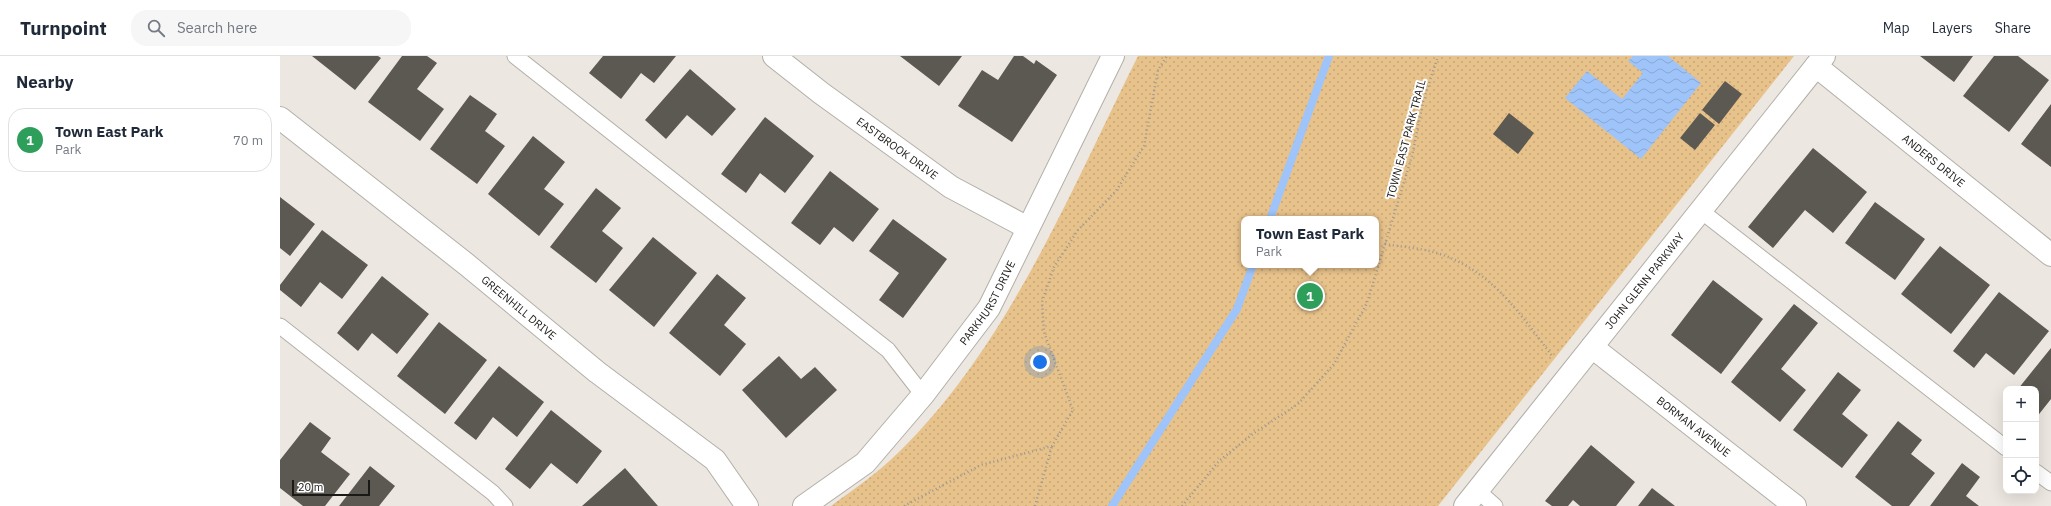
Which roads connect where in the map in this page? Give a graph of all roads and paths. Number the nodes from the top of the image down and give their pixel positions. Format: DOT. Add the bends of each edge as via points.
graph roads {
  1 [pos="515,56"];
  2 [pos="774,56"];
  3 [pos="1113,56"];
  4 [pos="1167,56"];
  5 [pos="1438,56"];
  6 [pos="1820,61"];
  7 [pos="280,118"];
  8 [pos="1701,211"];
  9 [pos="1028,228"];
  10 [pos="1386,244"];
  11 [pos="2051,255"];
  12 [pos="1379,266"];
  13 [pos="1378,268"];
  14 [pos="280,326"];
  15 [pos="1592,347"];
  16 [pos="1568,376"];
  17 [pos="924,395"];
  18 [pos="1052,446"];
  19 [pos="2003,446"];
  20 [pos="2039,474"];
  21 [pos="2051,484"];
  22 [pos="1471,498"];
  23 [pos="505,506"];
  24 [pos="747,506"];
  25 [pos="804,506"];
  26 [pos="904,506"];
  27 [pos="1035,506"];
  28 [pos="1182,506"];
  29 [pos="1495,506"];
  30 [pos="1795,506"];
  1 -- 17 [label="lane" via="888,350"];
  2 -- 9 [label="street, EASTBROOK DRIVE" via="951,186"];
  3 -- 9 [label="street, PARKHURST DRIVE"];
  4 -- 18 [label="path" via="1158,70 1144,146 1116,191 1078,230 1054,267 1042,302 1044,332 1073,410"];
  5 -- 10 [label="path, TOWN EAST PARK TRAIL" via="1423,102 1412,156"];
  6 -- 8 [label="street, JOHN GLENN PARKWAY"];
  6 -- 11 [label="street, ANDERS DRIVE"];
  7 -- 24 [label="street, GREENHILL DRIVE" via="466,264 598,372 715,460"];
  8 -- 15 [label="street, JOHN GLENN PARKWAY"];
  8 -- 19 [label="lane"];
  9 -- 17 [label="street, PARKHURST DRIVE" via="989,308"];
  10 -- 12 [label="path, TOWN EAST PARK TRAIL"];
  10 -- 16 [label="path" via="1437,253 1472,269 1499,289"];
  13 -- 28 [label="path, TOWN EAST PARK TRAIL" via="1367,303 1334,364 1298,404 1254,433 1219,461"];
  14 -- 23 [label="lane" via="493,493"];
  15 -- 16 [label="street, JOHN GLENN PARKWAY"];
  15 -- 30 [label="street, BORMAN AVENUE"];
  16 -- 22 [label="street, JOHN GLENN PARKWAY"];
  17 -- 25 [label="street, PARKHURST DRIVE" via="865,463"];
  18 -- 26 [label="path" via="981,465"];
  18 -- 27 [label="path"];
  20 -- 21 [label="lane"];
  22 -- 29 [label="lane"];
}
